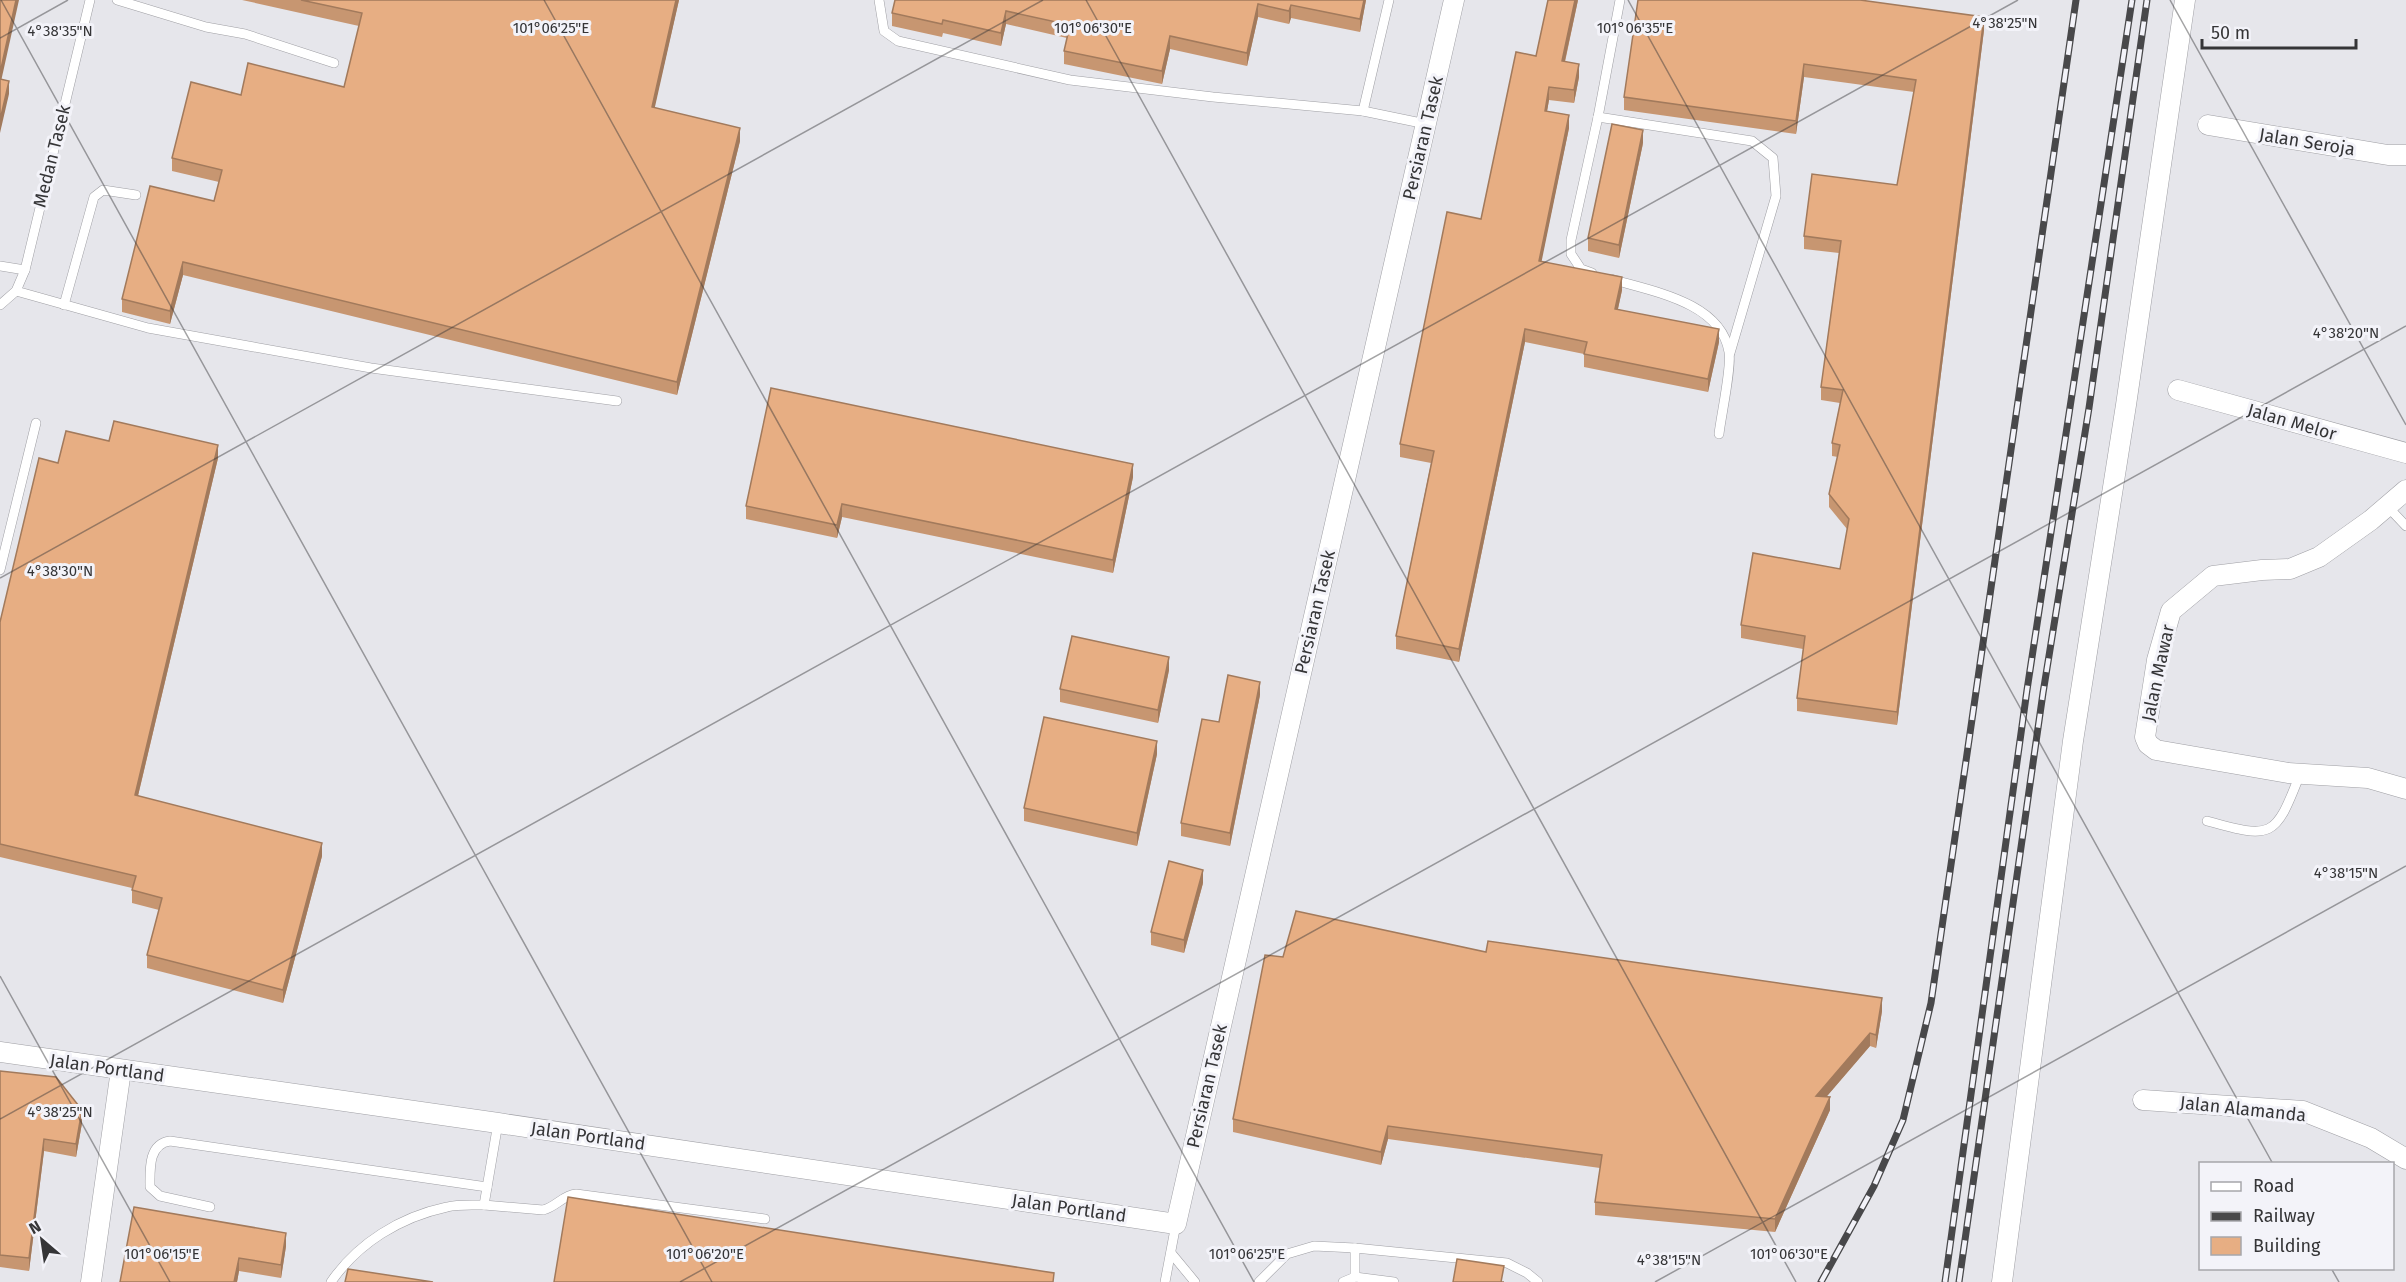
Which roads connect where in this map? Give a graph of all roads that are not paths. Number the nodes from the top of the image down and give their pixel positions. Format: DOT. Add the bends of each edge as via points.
graph roads {
  1 [pos="90,0"];
  2 [pos="117,0"];
  3 [pos="879,0"];
  4 [pos="1389,0"];
  5 [pos="1454,0"];
  6 [pos="1620,0"];
  7 [pos="2185,0"];
  8 [pos="334,63"];
  9 [pos="1363,111"];
  10 [pos="1598,117"];
  11 [pos="1426,124"];
  12 [pos="2208,125"];
  13 [pos="2406,155"];
  14 [pos="136,195"];
  15 [pos="0,266"];
  16 [pos="25,270"];
  17 [pos="16,291"];
  18 [pos="0,305"];
  19 [pos="64,305"];
  20 [pos="1730,353"];
  21 [pos="2178,390"];
  22 [pos="617,400"];
  23 [pos="36,423"];
  24 [pos="1719,434"];
  25 [pos="2406,453"];
  26 [pos="2406,490"];
  27 [pos="2387,506"];
  28 [pos="2406,526"];
  29 [pos="0,570"];
  30 [pos="2300,774"];
  31 [pos="2406,789"];
  32 [pos="2207,821"];
  33 [pos="0,1052"];
  34 [pos="121,1070"];
  35 [pos="2143,1100"];
  36 [pos="498,1123"];
  37 [pos="2406,1159"];
  38 [pos="487,1187"];
  39 [pos="484,1205"];
  40 [pos="210,1207"];
  41 [pos="765,1219"];
  42 [pos="1176,1224"];
  43 [pos="1355,1248"];
  44 [pos="1171,1253"];
  45 [pos="1355,1277"];
  46 [pos="91,1282"];
  47 [pos="331,1282"];
  48 [pos="1165,1282"];
  49 [pos="1195,1282"];
  50 [pos="1258,1282"];
  51 [pos="1343,1282"];
  52 [pos="1394,1282"];
  53 [pos="1538,1282"];
  54 [pos="2002,1282"];
  1 -- 16 [label="lane, Medan Tasek"];
  2 -- 8 [label="lane" via="206,27 245,33"];
  3 -- 9 [label="lane" via="884,31 898,41 1070,80"];
  4 -- 9 [label="lane"];
  5 -- 11 [label="street, Persiaran Tasek"];
  6 -- 10 [label="lane"];
  7 -- 54 [label="street" via="2073,741"];
  9 -- 11 [label="lane"];
  10 -- 20 [label="lane" via="1571,254 1581,269 1684,301 1722,330"];
  10 -- 20 [label="lane" via="1752,141 1773,158 1776,196"];
  11 -- 42 [label="street, Persiaran Tasek"];
  12 -- 13 [label="street, Jalan Seroja"];
  14 -- 19 [label="lane" via="103,190 94,197"];
  15 -- 16 [label="lane"];
  16 -- 17 [label="lane, Medan Tasek"];
  17 -- 18 [label="lane, Medan Tasek"];
  17 -- 19 [label="lane"];
  19 -- 22 [label="lane" via="148,328 371,368"];
  20 -- 24 [label="lane"];
  21 -- 25 [label="street, Jalan Melor"];
  23 -- 29 [label="lane"];
  26 -- 27 [label="street, Jalan Mawar"];
  27 -- 28 [label="lane"];
  27 -- 30 [label="street, Jalan Mawar" via="2319,556 2290,569 2213,576 2171,611 2157,660 2145,737 2148,744 2156,750"];
  30 -- 31 [label="street, Jalan Mawar" via="2368,778"];
  30 -- 32 [label="lane" via="2280,820 2267,831 2250,833"];
  33 -- 34 [label="street, Jalan Portland"];
  34 -- 36 [label="street, Jalan Portland"];
  34 -- 46 [label="street"];
  35 -- 37 [label="street, Jalan Alamanda" via="2303,1111 2371,1138"];
  36 -- 38 [label="lane"];
  36 -- 42 [label="street, Jalan Portland"];
  38 -- 39 [label="lane"];
  38 -- 40 [label="lane" via="163,1142 154,1150 150,1187 160,1196"];
  39 -- 41 [label="lane" via="543,1210 576,1194"];
  39 -- 47 [label="lane" via="448,1206 371,1238"];
  42 -- 44 [label="lane"];
  43 -- 45 [label="lane"];
  43 -- 50 [label="lane" via="1314,1246 1287,1254"];
  43 -- 53 [label="lane" via="1507,1263"];
  44 -- 48 [label="lane"];
  44 -- 49 [label="lane"];
  45 -- 51 [label="lane"];
  45 -- 52 [label="lane"];
}
